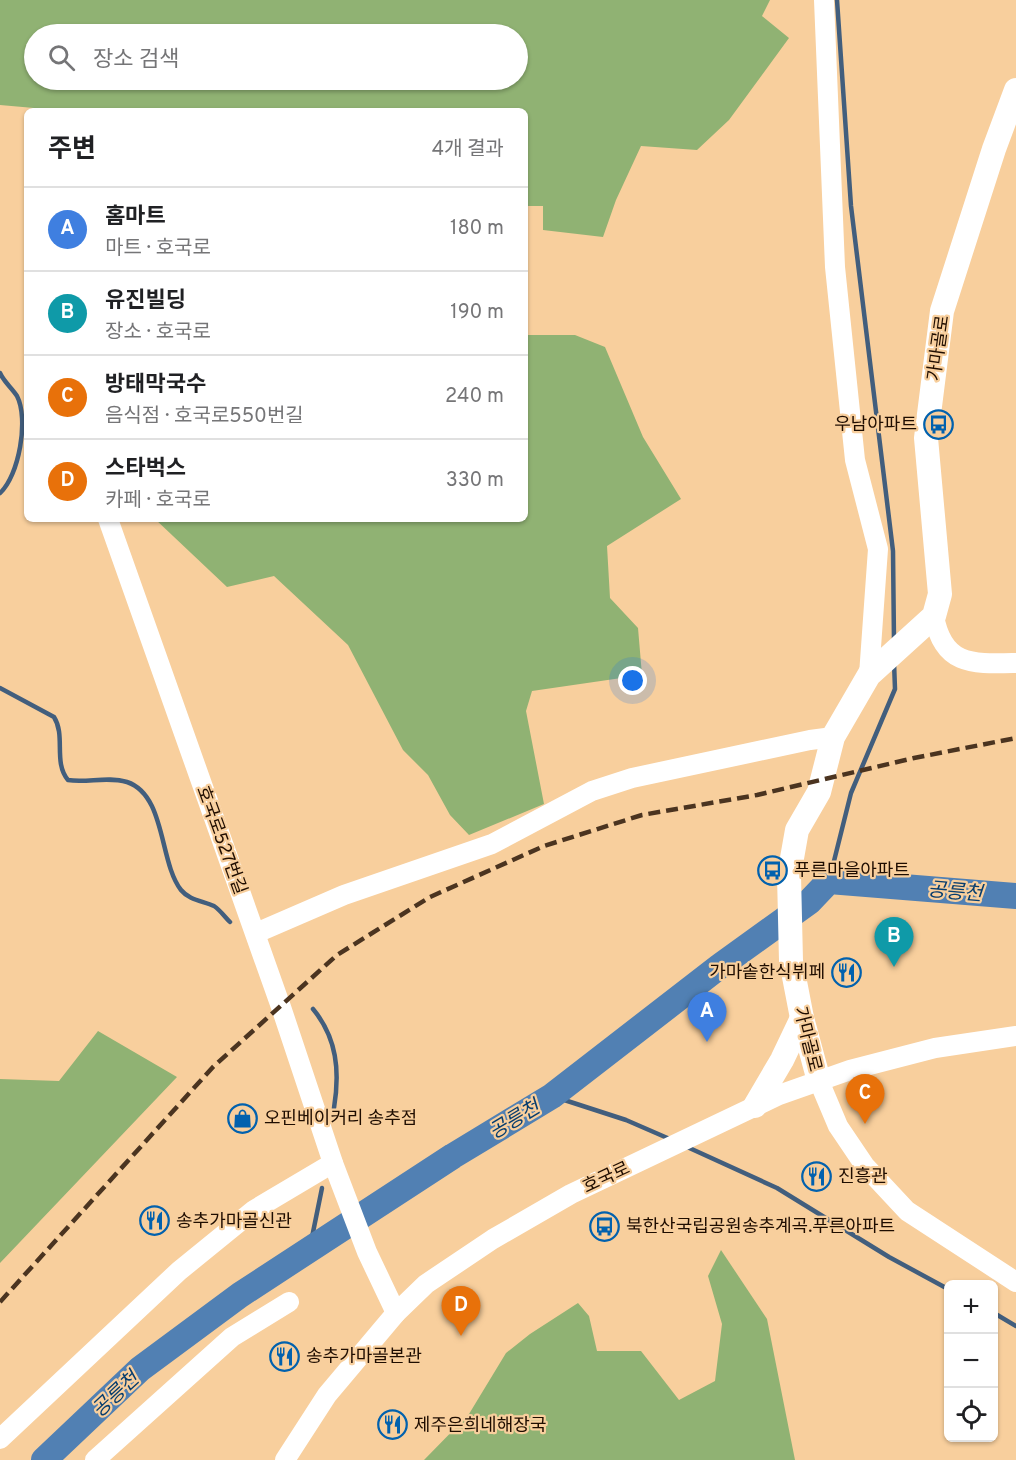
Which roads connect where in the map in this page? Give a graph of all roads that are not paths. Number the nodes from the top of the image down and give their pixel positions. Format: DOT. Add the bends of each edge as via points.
graph roads {
  1 [pos="824,0"];
  2 [pos="1016,90"];
  3 [pos="109,522"];
  4 [pos="930,619"];
  5 [pos="1016,663"];
  6 [pos="869,675"];
  7 [pos="834,738"];
  8 [pos="256,933"];
  9 [pos="802,1018"];
  10 [pos="1016,1036"];
  11 [pos="819,1081"];
  12 [pos="755,1106"];
  13 [pos="333,1163"];
  14 [pos="1016,1282"];
  15 [pos="289,1302"];
  16 [pos="396,1312"];
  17 [pos="0,1439"];
  18 [pos="96,1460"];
  19 [pos="285,1460"];
  1 -- 6 [label="street" via="835,267 855,460 878,549"];
  2 -- 4 [label="main road, 가마골로" via="942,311 926,438 940,594"];
  3 -- 8 [label="street, 호국로527번길"];
  4 -- 5 [label="street, 가마골로" via="950,654 967,662"];
  4 -- 6 [label="main road"];
  6 -- 7 [label="main road"];
  7 -- 8 [label="street" via="632,778 592,791 492,844 344,895"];
  7 -- 9 [label="main road, 가마골로" via="819,792 797,830 789,875 791,961"];
  8 -- 13 [label="street, 호국로527번길"];
  9 -- 11 [label="main road, 가마골로"];
  9 -- 12 [label="main road"];
  10 -- 11 [label="street, 호국로" via="935,1048"];
  11 -- 12 [label="street, 호국로"];
  11 -- 14 [label="street" via="838,1126 865,1166 907,1211"];
  12 -- 16 [label="street, 호국로" via="571,1194 426,1284"];
  13 -- 16 [label="street, 호국로527번길" via="367,1252"];
  13 -- 17 [label="street" via="254,1210 179,1271"];
  15 -- 18 [label="street" via="232,1337"];
  16 -- 19 [label="street, 호국로" via="327,1395"];
}
